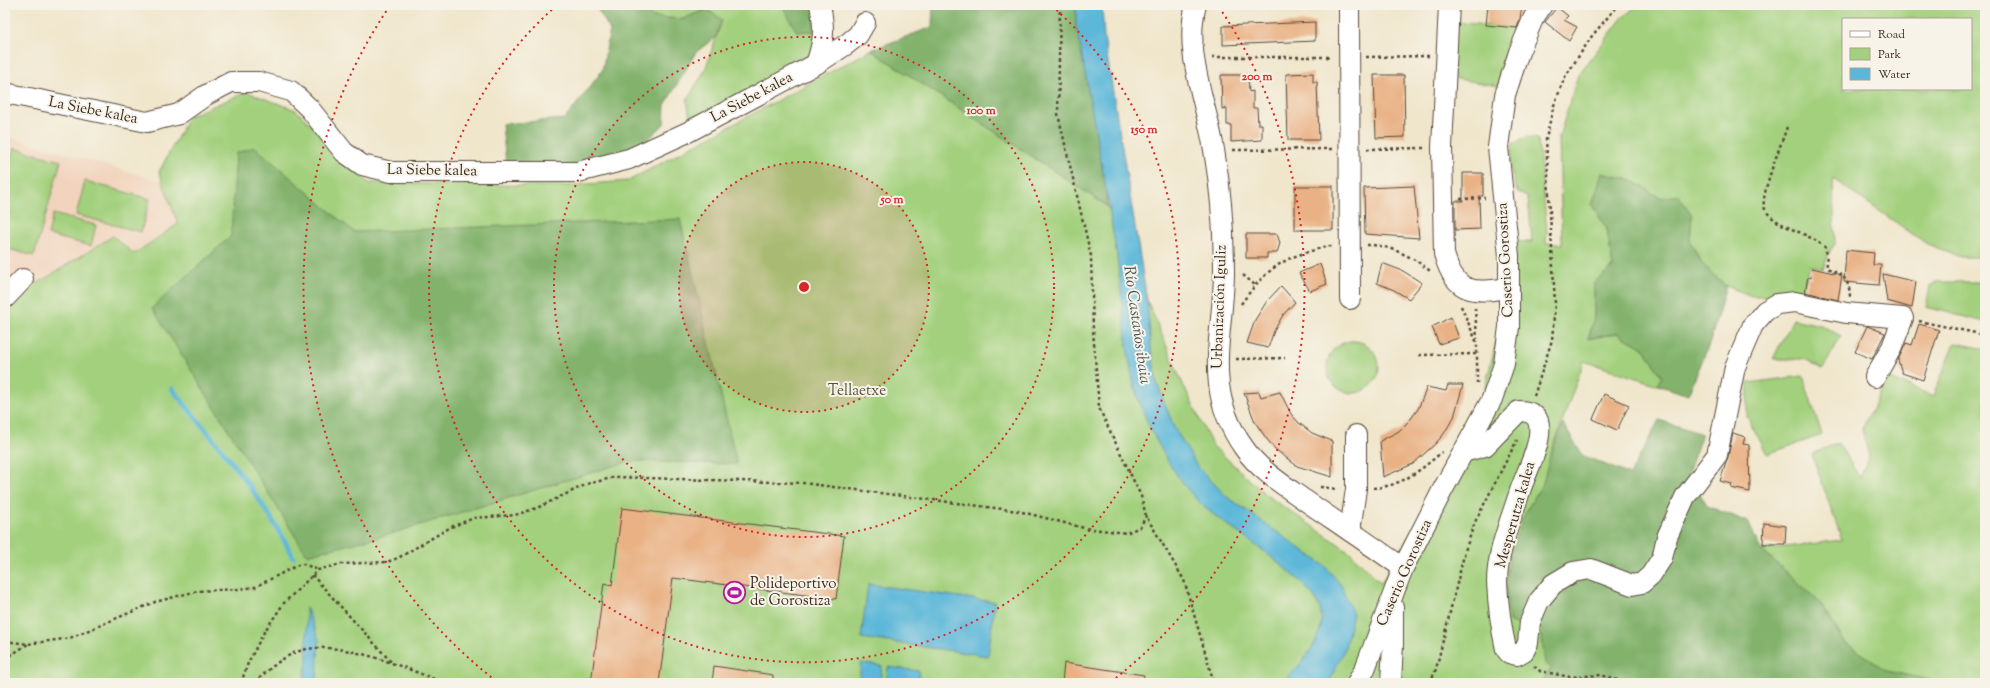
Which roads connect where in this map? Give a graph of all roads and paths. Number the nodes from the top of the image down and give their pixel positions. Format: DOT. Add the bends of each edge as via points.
graph roads {
  1 [pos="820,5"];
  2 [pos="1060,5"];
  3 [pos="1196,5"];
  4 [pos="1349,5"];
  5 [pos="1450,5"];
  6 [pos="1536,10"];
  7 [pos="865,23"];
  8 [pos="1446,56"];
  9 [pos="1194,57"];
  10 [pos="1350,57"];
  11 [pos="816,64"];
  12 [pos="5,93"];
  13 [pos="1786,127"];
  14 [pos="1442,147"];
  15 [pos="1349,149"];
  16 [pos="1215,150"];
  17 [pos="1503,198"];
  18 [pos="1443,199"];
  19 [pos="1351,245"];
  20 [pos="1432,272"];
  21 [pos="23,279"];
  22 [pos="1509,288"];
  23 [pos="5,298"];
  24 [pos="1468,298"];
  25 [pos="1350,300"];
  26 [pos="1238,311"];
  27 [pos="1846,313"];
  28 [pos="1903,318"];
  29 [pos="1985,335"];
  30 [pos="1477,343"];
  31 [pos="1477,354"];
  32 [pos="1419,355"];
  33 [pos="1217,357"];
  34 [pos="1286,358"];
  35 [pos="1875,377"];
  36 [pos="1476,386"];
  37 [pos="1356,435"];
  38 [pos="1456,449"];
  39 [pos="1314,486"];
  40 [pos="1356,489"];
  41 [pos="1146,516"];
  42 [pos="1350,531"];
  43 [pos="1404,568"];
  44 [pos="318,570"];
  45 [pos="312,575"];
  46 [pos="1392,596"];
  47 [pos="5,641"];
  48 [pos="28,644"];
  49 [pos="1517,655"];
  50 [pos="5,659"];
  51 [pos="393,665"];
  52 [pos="1361,676"];
  53 [pos="1391,682"];
  54 [pos="241,683"];
  55 [pos="255,683"];
  56 [pos="445,683"];
  57 [pos="1214,683"];
  58 [pos="1627,683"];
  1 -- 11 [label="street" via="823,43"];
  2 -- 41 [label="path" via="1058,114 1091,256 1099,408 1141,496"];
  3 -- 9 [label="street, Urbanización Iguliz" via="1192,17"];
  4 -- 10 [label="street"];
  5 -- 8 [label="street"];
  6 -- 17 [label="street, Caserio Gorostiza" via="1505,95 1498,147"];
  7 -- 11 [label="street, La Siebe kalea" via="858,35"];
  8 -- 10 [label="path"];
  8 -- 14 [label="street"];
  9 -- 10 [label="path"];
  9 -- 16 [label="street, Urbanización Iguliz"];
  10 -- 15 [label="street"];
  11 -- 12 [label="street, La Siebe kalea" via="688,132 629,159 578,172 391,172 362,165 344,152 309,108 291,91 259,82 231,82 206,95 179,114 147,122"];
  13 -- 27 [label="path" via="1765,194 1764,206 1780,223 1817,240 1826,248 1826,268 1842,274 1847,281 1851,296"];
  14 -- 15 [label="path"];
  14 -- 18 [label="street"];
  15 -- 16 [label="path"];
  15 -- 19 [label="street"];
  16 -- 33 [label="street, Urbanización Iguliz" via="1224,264"];
  17 -- 18 [label="path"];
  17 -- 22 [label="street, Caserio Gorostiza" via="1509,256"];
  18 -- 24 [label="street" via="1446,262"];
  19 -- 20 [label="path" via="1391,249"];
  19 -- 25 [label="street"];
  19 -- 26 [label="path" via="1329,246 1291,256 1270,269 1254,285"];
  21 -- 23 [label="street"];
  22 -- 24 [label="street"];
  22 -- 38 [label="street, Caserio Gorostiza" via="1509,327 1504,364 1492,399"];
  24 -- 30 [label="path"];
  24 -- 30 [label="path"];
  27 -- 28 [label="street"];
  27 -- 49 [label="street" via="1795,302 1777,304 1765,311 1753,325 1735,367 1717,455 1685,497 1667,537 1662,558 1651,575 1642,583 1632,585 1591,569 1573,572 1553,584 1539,601 1530,622 1528,643 1524,651"];
  28 -- 29 [label="path"];
  28 -- 35 [label="street" via="1892,347"];
  30 -- 31 [label="path"];
  31 -- 32 [label="path"];
  31 -- 36 [label="path"];
  33 -- 34 [label="path"];
  33 -- 42 [label="street, Urbanización Iguliz" via="1222,407 1244,449 1262,468 1290,490"];
  37 -- 40 [label="street"];
  38 -- 40 [label="path" via="1416,474 1383,488"];
  38 -- 43 [label="street, Caserio Gorostiza"];
  38 -- 49 [label="street, Mesperutza kalea" via="1485,446 1519,411 1529,411 1539,424 1538,441 1511,519 1501,554 1497,581 1506,649 1509,653"];
  39 -- 40 [label="path"];
  40 -- 42 [label="street"];
  41 -- 44 [label="path" via="1140,527 1126,533 1084,528 1018,511 803,483 616,477 587,484 537,508 515,515 474,518 451,527 387,562 341,564"];
  41 -- 57 [label="path" via="1184,580"];
  42 -- 43 [label="street, Urbanización Iguliz"];
  43 -- 46 [label="street, Caserio Gorostiza"];
  44 -- 45 [label="path"];
  44 -- 48 [label="path" via="304,564 298,565 255,587 197,592 156,602 70,638"];
  45 -- 51 [label="path"];
  45 -- 54 [label="path" via="284,603 264,632"];
  46 -- 52 [label="street, Caserio Gorostiza"];
  46 -- 53 [label="street"];
  47 -- 48 [label="path"];
  48 -- 50 [label="path"];
  49 -- 58 [label="path" via="1540,670 1570,677 1601,675"];
  51 -- 55 [label="path" via="360,653 310,649 293,653 263,674"];
  51 -- 56 [label="path"];
  52 -- 53 [label="street" via="1374,666 1384,671"];
}
